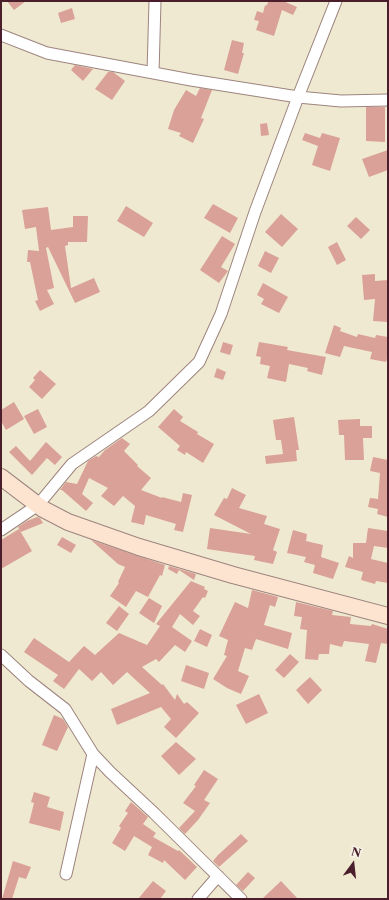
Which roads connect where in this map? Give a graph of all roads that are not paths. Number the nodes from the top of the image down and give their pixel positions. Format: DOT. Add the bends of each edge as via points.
graph roads {
  1 [pos="155,1"];
  2 [pos="336,1"];
  3 [pos="1,35"];
  4 [pos="153,73"];
  5 [pos="298,97"];
  6 [pos="388,100"];
  7 [pos="1,477"];
  8 [pos="38,505"];
  9 [pos="1,530"];
  10 [pos="388,616"];
  11 [pos="1,655"];
  12 [pos="93,754"];
  13 [pos="66,874"];
  14 [pos="218,876"];
  15 [pos="198,899"];
  16 [pos="241,899"];
  1 -- 4 [label="street"];
  2 -- 5 [label="street"];
  3 -- 4 [label="street" via="47,53"];
  4 -- 5 [label="street"];
  5 -- 6 [label="street"];
  5 -- 8 [label="street" via="255,212 221,314 199,362 149,411 72,464"];
  7 -- 8 [label="street"];
  8 -- 9 [label="street"];
  8 -- 10 [label="street" via="68,522 139,547"];
  11 -- 12 [label="street" via="65,709"];
  12 -- 13 [label="street"];
  12 -- 14 [label="street"];
  14 -- 15 [label="street"];
  14 -- 16 [label="street"];
}
